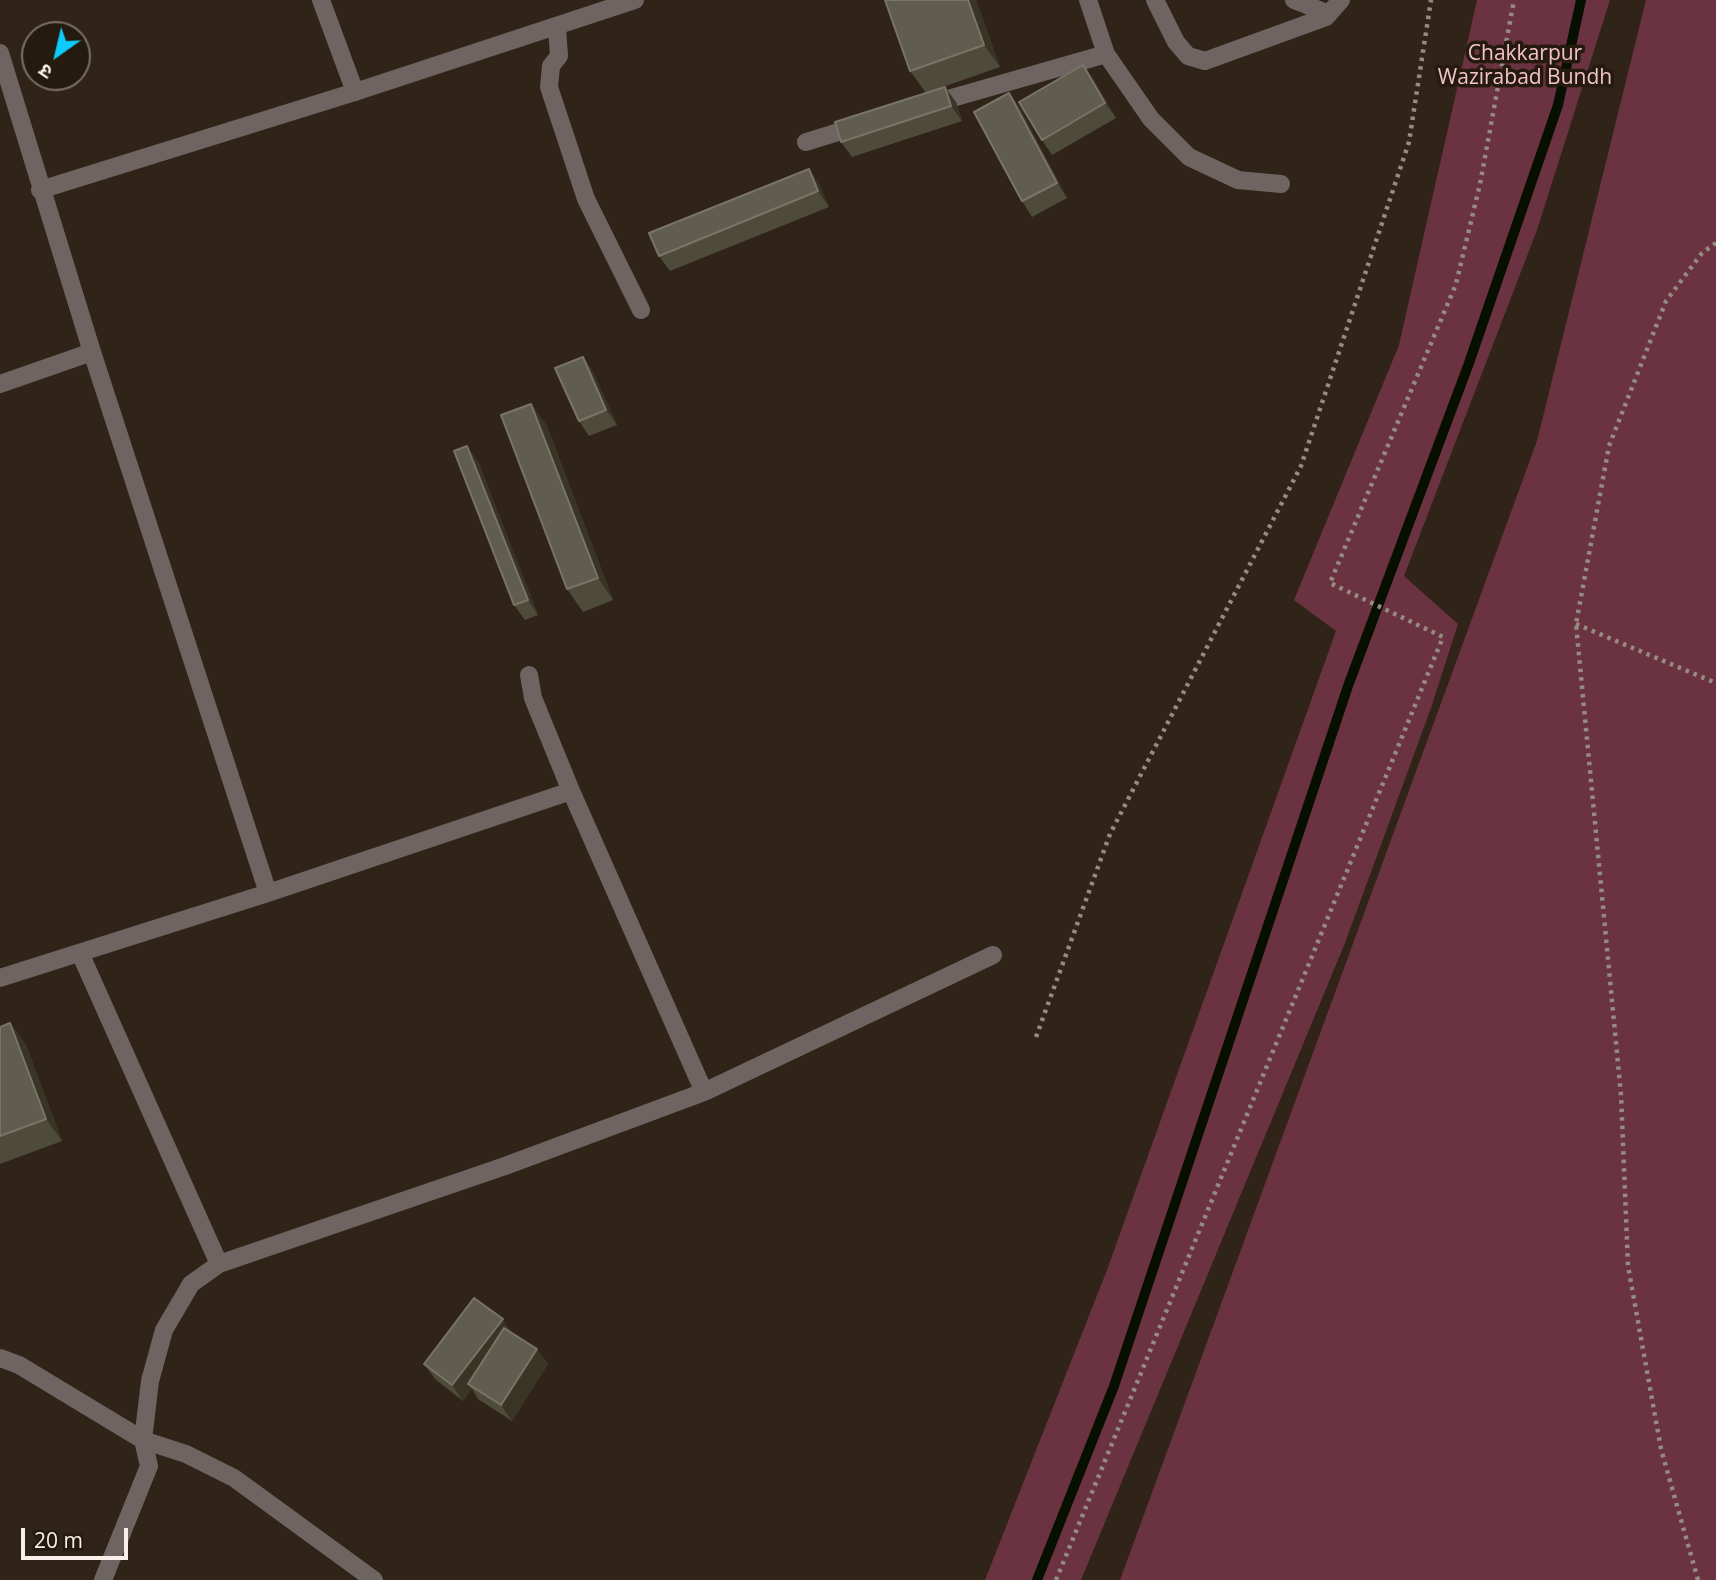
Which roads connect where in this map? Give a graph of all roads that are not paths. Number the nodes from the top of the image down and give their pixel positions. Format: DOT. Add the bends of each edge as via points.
graph roads {
  1 [pos="321,0"];
  2 [pos="635,0"];
  3 [pos="1088,0"];
  4 [pos="1155,0"];
  5 [pos="1294,0"];
  6 [pos="1335,7"];
  7 [pos="557,28"];
  8 [pos="0,53"];
  9 [pos="1106,54"];
  10 [pos="355,92"];
  11 [pos="913,109"];
  12 [pos="873,121"];
  13 [pos="806,142"];
  14 [pos="1281,184"];
  15 [pos="40,190"];
  16 [pos="641,310"];
  17 [pos="92,352"];
  18 [pos="0,384"];
  19 [pos="529,675"];
  20 [pos="571,791"];
  21 [pos="268,893"];
  22 [pos="80,953"];
  23 [pos="993,956"];
  24 [pos="0,978"];
  25 [pos="704,1092"];
  26 [pos="219,1264"];
  27 [pos="0,1358"];
  28 [pos="143,1440"];
  29 [pos="103,1580"];
  30 [pos="374,1580"];
  1 -- 10 [label="street"];
  2 -- 7 [label="street"];
  3 -- 9 [label="street"];
  4 -- 6 [label="street" via="1176,42 1188,55 1205,61"];
  5 -- 6 [label="street"];
  7 -- 10 [label="street"];
  7 -- 16 [label="street" via="559,56 551,66 549,87 586,199"];
  8 -- 15 [label="street"];
  9 -- 11 [label="street"];
  9 -- 14 [label="street" via="1151,119 1189,157 1238,180"];
  10 -- 15 [label="street"];
  12 -- 13 [label="street"];
  15 -- 17 [label="street"];
  17 -- 18 [label="street"];
  17 -- 21 [label="street"];
  19 -- 20 [label="street" via="533,698"];
  20 -- 21 [label="street"];
  20 -- 25 [label="street"];
  21 -- 22 [label="street"];
  22 -- 24 [label="street"];
  22 -- 26 [label="street"];
  23 -- 25 [label="street"];
  25 -- 26 [label="street"];
  26 -- 28 [label="street" via="191,1284 164,1330 150,1381"];
  27 -- 28 [label="street"];
  28 -- 29 [label="street" via="149,1466"];
  28 -- 30 [label="street" via="186,1454 234,1479"];
}
